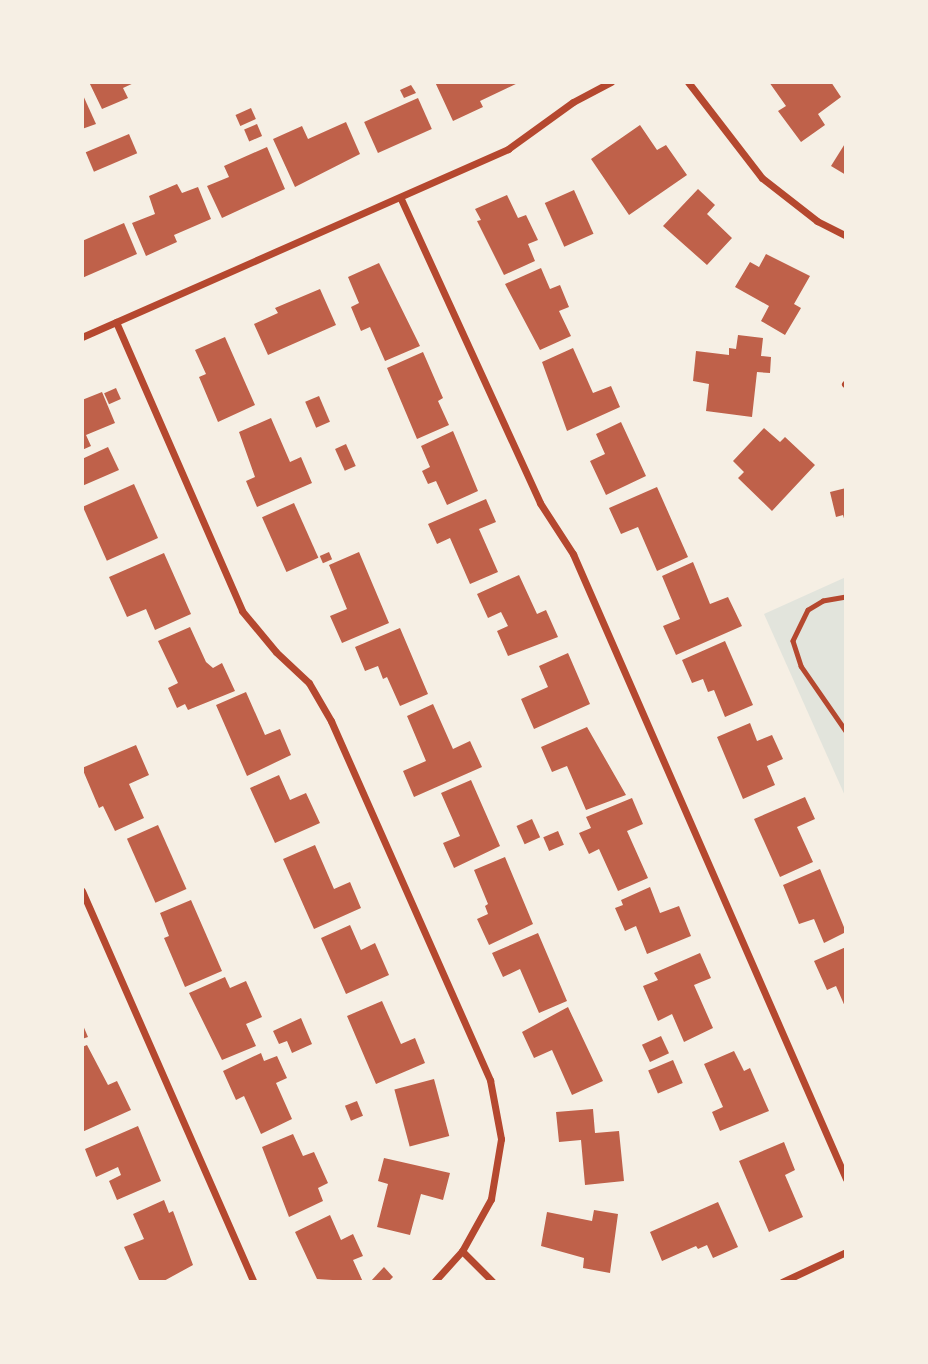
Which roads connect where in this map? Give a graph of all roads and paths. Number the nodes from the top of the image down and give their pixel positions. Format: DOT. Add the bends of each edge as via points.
graph roads {
  1 [pos="611,82"];
  2 [pos="688,82"];
  3 [pos="401,199"];
  4 [pos="846,236"];
  5 [pos="116,322"];
  6 [pos="82,337"];
  7 [pos="846,597"];
  8 [pos="846,732"];
  9 [pos="82,891"];
  10 [pos="846,1179"];
  11 [pos="462,1251"];
  12 [pos="846,1252"];
  13 [pos="254,1282"];
  14 [pos="434,1282"];
  15 [pos="493,1282"];
  16 [pos="782,1282"];
  1 -- 3 [label="street" via="573,102 508,149"];
  2 -- 4 [label="street" via="762,178 817,221"];
  3 -- 5 [label="street"];
  3 -- 10 [label="street" via="540,503 573,554"];
  5 -- 6 [label="street"];
  5 -- 11 [label="street" via="242,611 275,652 309,682 331,721 490,1080 501,1139 499,1169 479,1226"];
  7 -- 8 [label="path" via="822,601 808,610 793,641 800,666"];
  9 -- 13 [label="street"];
  11 -- 14 [label="street"];
  11 -- 15 [label="street"];
  12 -- 16 [label="street"];
}
